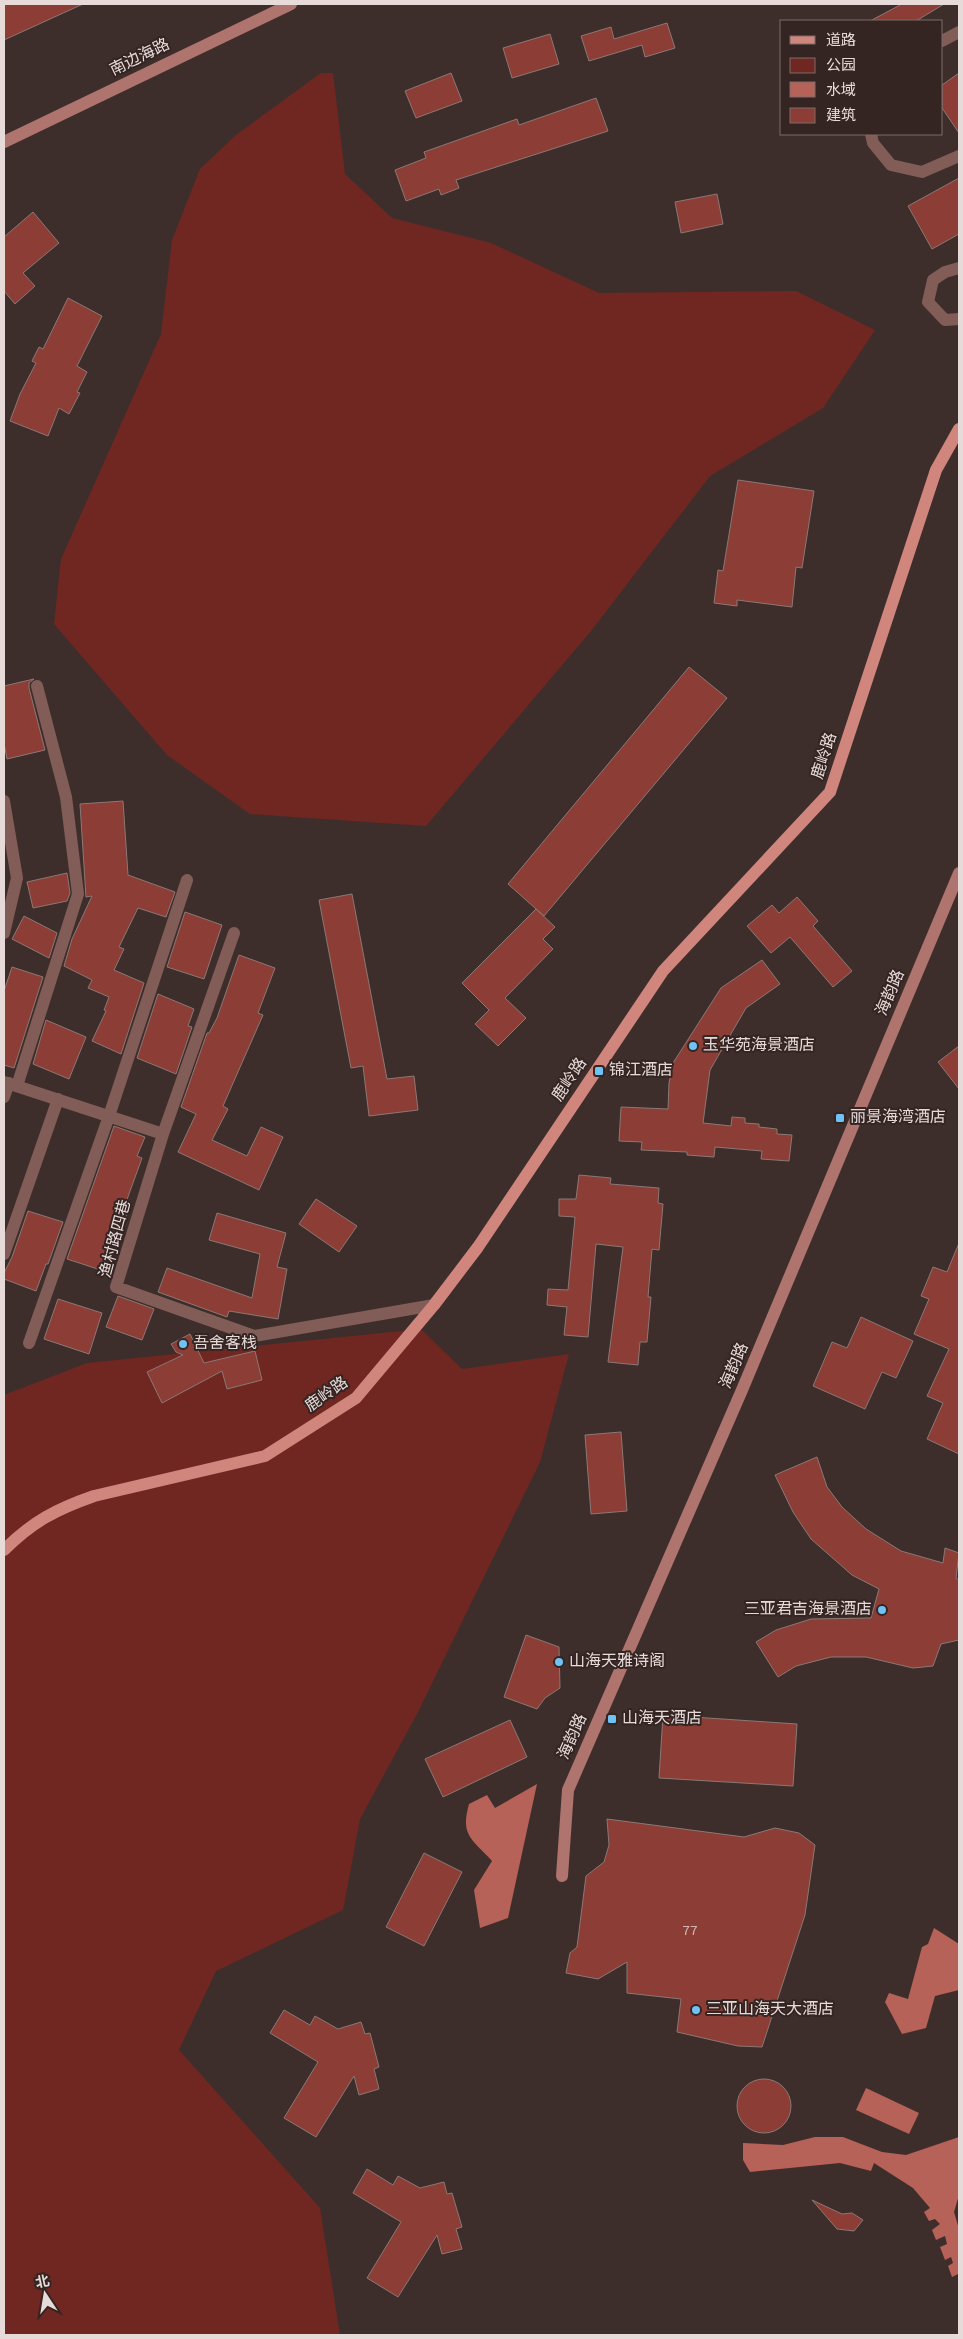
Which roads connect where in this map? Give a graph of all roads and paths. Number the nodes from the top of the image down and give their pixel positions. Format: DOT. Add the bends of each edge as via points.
graph roads {
  1 [pos="290,4"];
  2 [pos="959,32"];
  3 [pos="943,41"];
  4 [pos="871,135"];
  5 [pos="4,142"];
  6 [pos="959,156"];
  7 [pos="959,268"];
  8 [pos="959,319"];
  9 [pos="959,429"];
  10 [pos="37,686"];
  11 [pos="4,801"];
  12 [pos="959,873"];
  13 [pos="186,880"];
  14 [pos="4,933"];
  15 [pos="234,933"];
  16 [pos="10,1084"];
  17 [pos="4,1097"];
  18 [pos="58,1100"];
  19 [pos="109,1116"];
  20 [pos="163,1134"];
  21 [pos="4,1254"];
  22 [pos="434,1305"];
  23 [pos="29,1343"];
  24 [pos="4,1550"];
  25 [pos="562,1876"];
  1 -- 5 [label="street, 南边海路"];
  2 -- 3 [label="street"];
  4 -- 6 [label="street" via="873,143 891,165 922,172"];
  7 -- 8 [label="street" via="933,280 928,302 945,320"];
  9 -- 22 [label="main road, 鹿岭路" via="936,470 830,792 663,970 478,1247"];
  10 -- 16 [label="street" via="66,797 78,894"];
  11 -- 14 [label="street" via="17,878"];
  12 -- 25 [label="street, 海韵路" via="742,1390 568,1790"];
  13 -- 19 [label="street"];
  15 -- 20 [label="street"];
  16 -- 17 [label="street"];
  16 -- 18 [label="street"];
  18 -- 19 [label="street"];
  18 -- 21 [label="street"];
  19 -- 20 [label="street"];
  19 -- 23 [label="street"];
  20 -- 22 [label="street, 渔村路四巷" via="116,1287 254,1336"];
  22 -- 24 [label="main road, 鹿岭路" via="356,1398 265,1456 94,1496 69,1505 44,1517"];
}
